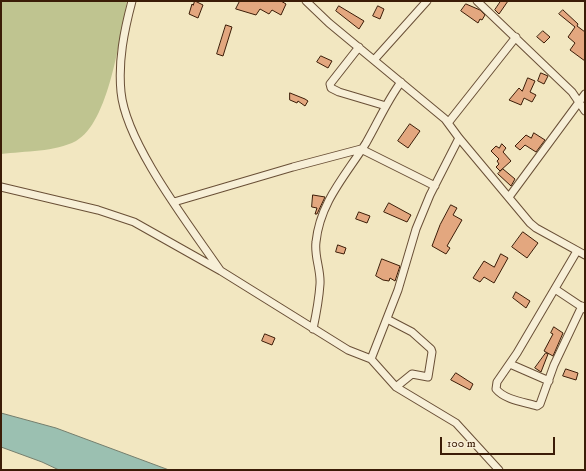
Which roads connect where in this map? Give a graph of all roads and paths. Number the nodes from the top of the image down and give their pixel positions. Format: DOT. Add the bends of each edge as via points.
graph roads {
  1 [pos="132,1"];
  2 [pos="427,1"];
  3 [pos="477,1"];
  4 [pos="309,2"];
  5 [pos="516,37"];
  6 [pos="359,47"];
  7 [pos="374,60"];
  8 [pos="401,82"];
  9 [pos="585,94"];
  10 [pos="578,103"];
  11 [pos="386,106"];
  12 [pos="585,111"];
  13 [pos="448,123"];
  14 [pos="459,138"];
  15 [pos="361,149"];
  16 [pos="435,186"];
  17 [pos="1,187"];
  18 [pos="509,197"];
  19 [pos="174,202"];
  20 [pos="583,253"];
  21 [pos="221,271"];
  22 [pos="555,289"];
  23 [pos="583,308"];
  24 [pos="387,319"];
  25 [pos="313,329"];
  26 [pos="371,359"];
  27 [pos="510,364"];
  28 [pos="549,381"];
  29 [pos="396,387"];
  30 [pos="499,470"];
  1 -- 19 [label="street" via="120,63 121,93 136,139"];
  2 -- 7 [label="street"];
  3 -- 5 [label="street"];
  4 -- 6 [label="street"];
  5 -- 10 [label="street" via="572,92"];
  5 -- 13 [label="street"];
  6 -- 7 [label="street"];
  6 -- 11 [label="street" via="330,84 331,88"];
  7 -- 8 [label="street"];
  8 -- 11 [label="street"];
  8 -- 13 [label="street"];
  9 -- 10 [label="street"];
  10 -- 12 [label="street"];
  10 -- 18 [label="street"];
  11 -- 15 [label="street"];
  13 -- 14 [label="street"];
  14 -- 16 [label="street"];
  14 -- 18 [label="street"];
  15 -- 16 [label="street"];
  15 -- 19 [label="street"];
  15 -- 25 [label="street" via="322,212 315,251 320,283"];
  16 -- 24 [label="street" via="416,229"];
  17 -- 21 [label="street" via="98,210 134,222"];
  18 -- 20 [label="street" via="536,228"];
  19 -- 21 [label="street"];
  20 -- 22 [label="street"];
  21 -- 25 [label="street"];
  22 -- 23 [label="street"];
  22 -- 27 [label="street"];
  23 -- 28 [label="street" via="554,365"];
  24 -- 26 [label="street"];
  24 -- 29 [label="street" via="412,332 432,352 428,378 412,374"];
  25 -- 26 [label="street" via="348,350"];
  26 -- 29 [label="street"];
  27 -- 28 [label="street"];
  27 -- 28 [label="street" via="497,382 496,389 508,398 539,406"];
  29 -- 30 [label="street" via="456,423"];
}
